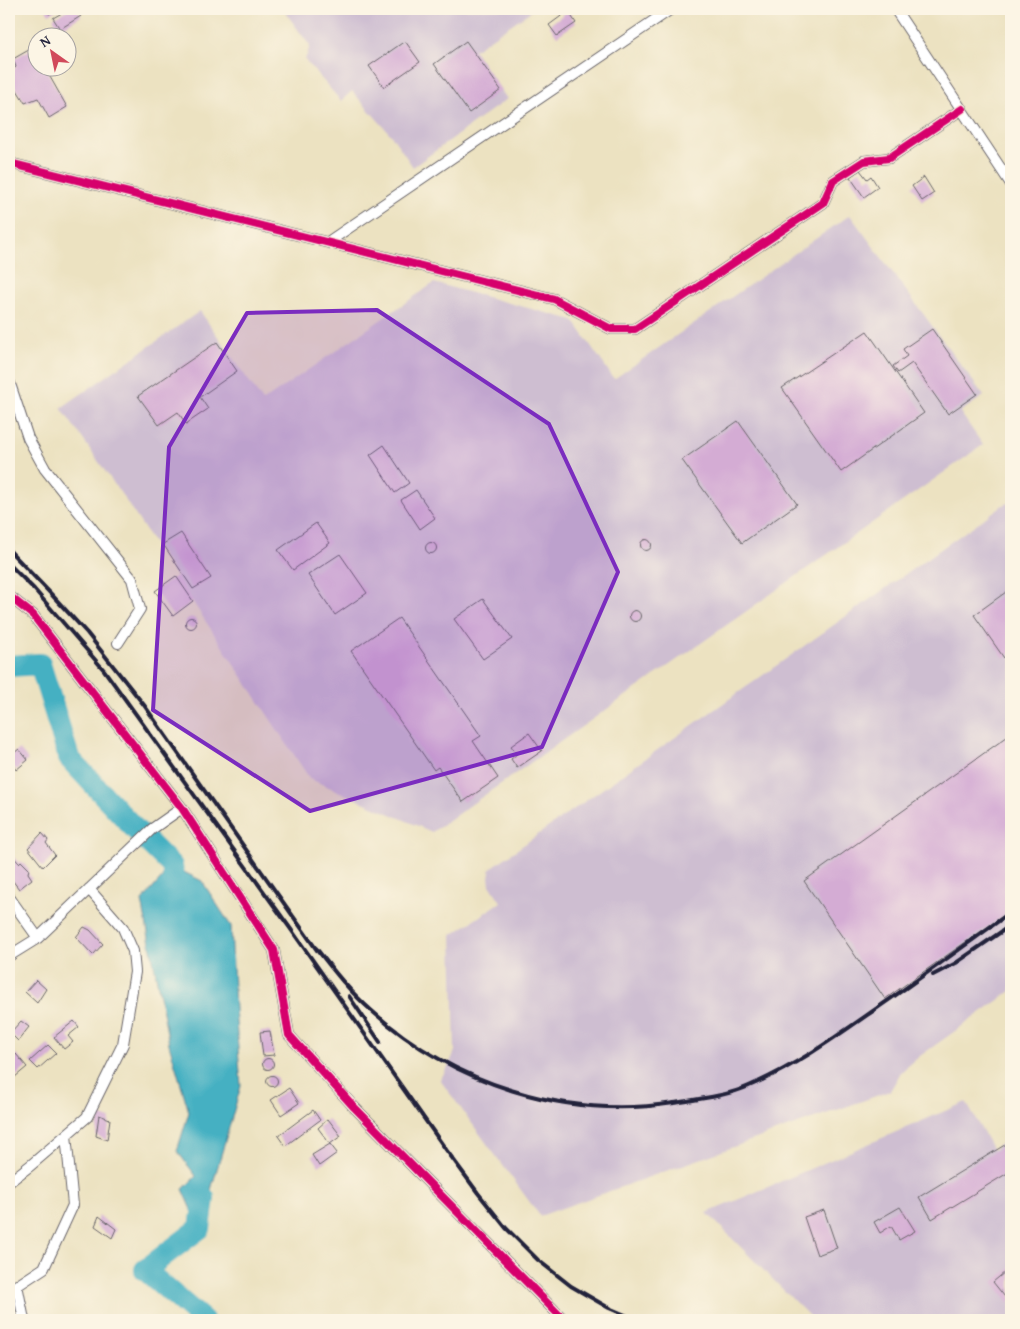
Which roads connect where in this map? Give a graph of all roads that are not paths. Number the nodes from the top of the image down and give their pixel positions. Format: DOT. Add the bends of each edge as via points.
graph roads {
  1 [pos="671,9"];
  2 [pos="895,9"];
  3 [pos="962,110"];
  4 [pos="9,163"];
  5 [pos="1011,184"];
  6 [pos="328,242"];
  7 [pos="9,381"];
  8 [pos="9,596"];
  9 [pos="118,643"];
  10 [pos="182,808"];
  11 [pos="90,888"];
  12 [pos="9,897"];
  13 [pos="38,938"];
  14 [pos="9,956"];
  15 [pos="66,1135"];
  16 [pos="9,1182"];
  17 [pos="13,1288"];
  18 [pos="24,1320"];
  19 [pos="564,1320"];
  1 -- 6 [label="street"];
  2 -- 3 [label="street"];
  3 -- 5 [label="street"];
  3 -- 6 [label="street" via="889,158 864,161 833,182 823,203 635,329 611,329 554,299"];
  4 -- 6 [label="street"];
  7 -- 9 [label="street" via="28,438 45,469 132,579 140,609"];
  8 -- 10 [label="street" via="33,615"];
  10 -- 11 [label="street" via="152,829"];
  10 -- 19 [label="street" via="274,950 289,1035 354,1107"];
  11 -- 13 [label="street"];
  11 -- 15 [label="street" via="123,928 133,951 135,972 123,1044 87,1117"];
  12 -- 13 [label="street"];
  13 -- 14 [label="street"];
  15 -- 16 [label="street"];
  15 -- 17 [label="street" via="73,1204 44,1268"];
  17 -- 18 [label="street"];
}
